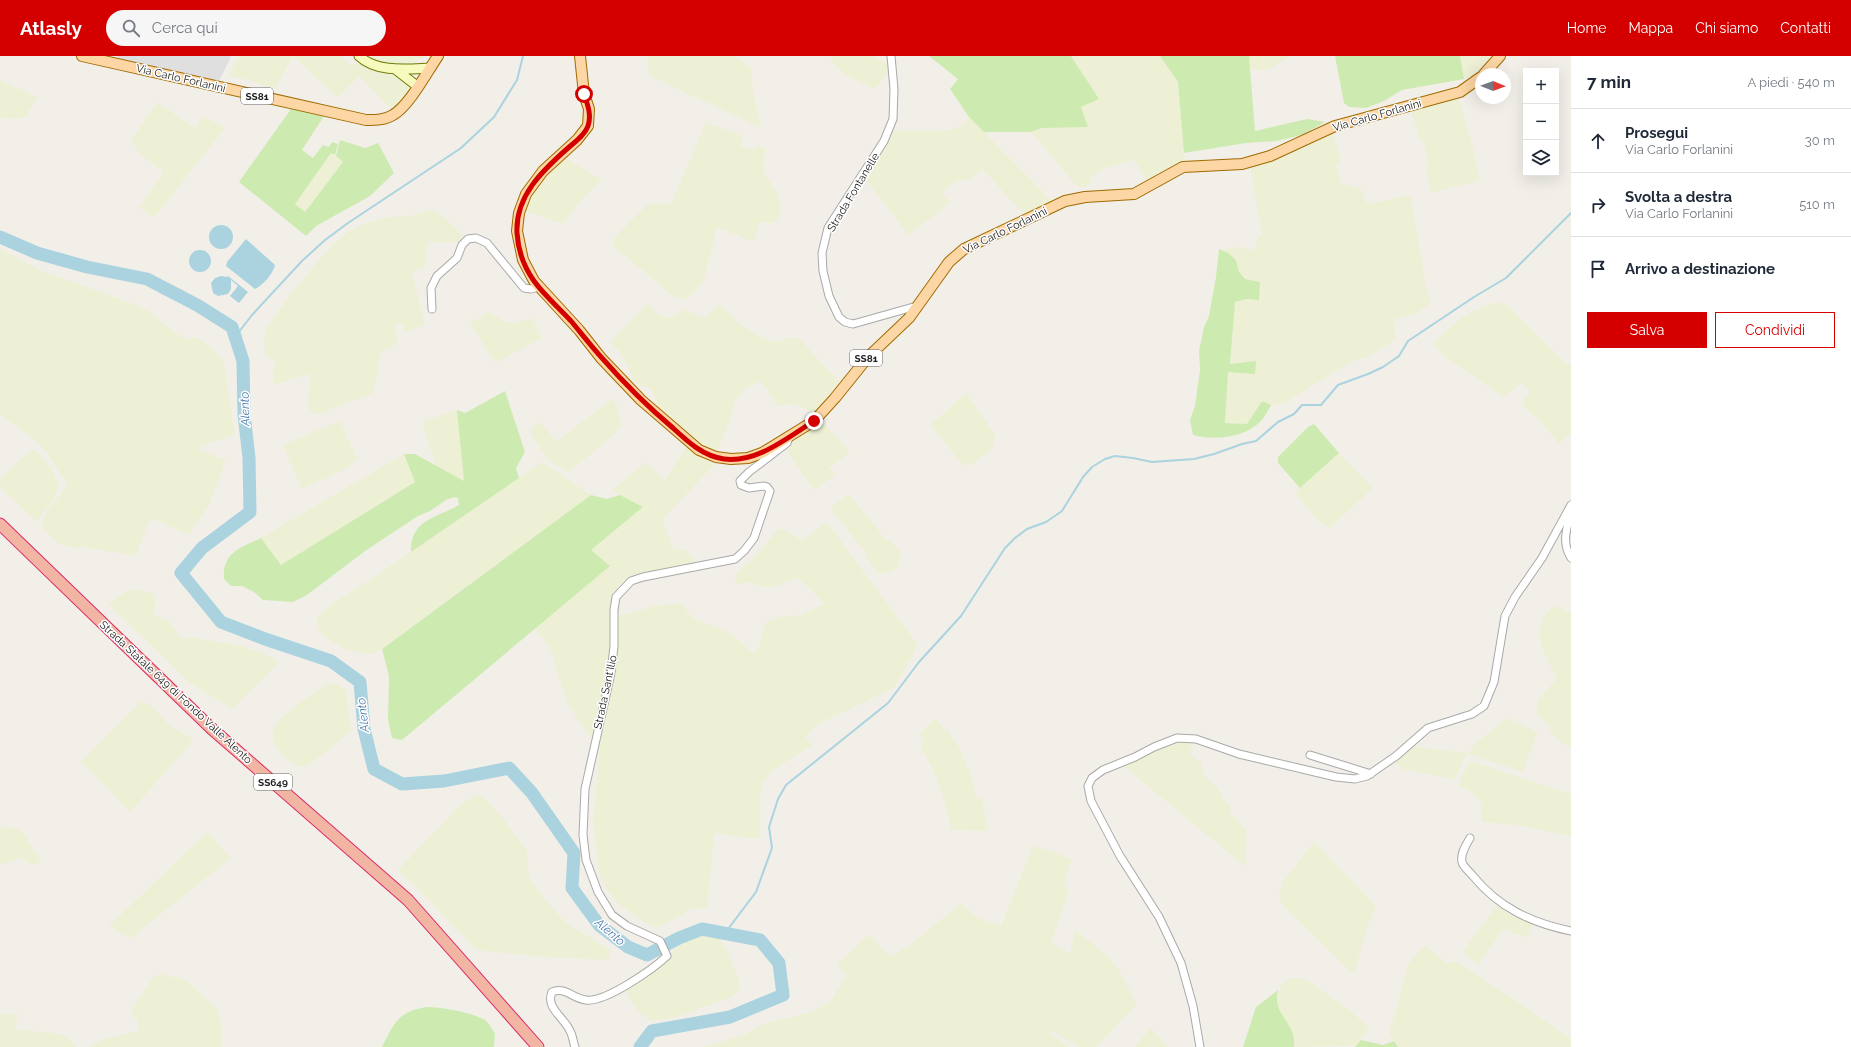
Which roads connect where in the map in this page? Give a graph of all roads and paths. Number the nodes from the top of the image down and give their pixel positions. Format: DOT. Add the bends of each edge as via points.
graph roads {
  1 [pos="82,56"];
  2 [pos="359,56"];
  3 [pos="438,56"];
  4 [pos="580,56"];
  5 [pos="891,56"];
  6 [pos="1500,56"];
  7 [pos="430,68"];
  8 [pos="1489,68"];
  9 [pos="395,69"];
  10 [pos="1475,81"];
  11 [pos="417,86"];
  12 [pos="539,287"];
  13 [pos="917,306"];
  14 [pos="432,310"];
  15 [pos="790,436"];
  16 [pos="1571,506"];
  17 [pos="1571,512"];
  18 [pos="0,524"];
  19 [pos="1571,558"];
  20 [pos="1310,755"];
  21 [pos="1371,774"];
  22 [pos="1470,838"];
  23 [pos="1571,931"];
  24 [pos="538,1047"];
  25 [pos="575,1047"];
  26 [pos="1200,1047"];
  1 -- 11 [label="main road, Via Carlo Forlanini / SS81" via="366,120 383,120 393,116 403,107"];
  2 -- 9 [label="main road" via="373,65"];
  3 -- 7 [label="main road, Via Carlo Forlanini / SS81"];
  4 -- 12 [label="main road, Via Carlo Forlanini / SS81" via="584,94 589,109 588,126 578,140 542,171 526,194 519,213 518,245 523,260"];
  5 -- 13 [label="street, Strada Fontanelle" via="893,119 884,142 828,228 822,253 823,271 829,296 839,317 845,322 853,324"];
  6 -- 8 [label="main road"];
  7 -- 9 [label="main road"];
  7 -- 11 [label="main road, Via Carlo Forlanini / SS81"];
  9 -- 11 [label="main road"];
  10 -- 13 [label="main road, Via Carlo Forlanini / SS81" via="1460,92 1335,126 1270,156 1242,164 1182,166 1134,194 1065,201 964,249 949,262"];
  12 -- 14 [label="street" via="524,288 487,243 476,238 468,239 462,245 457,258 437,276 431,288"];
  12 -- 15 [label="main road, Via Carlo Forlanini / SS81" via="641,400 699,450 723,459 743,458 762,453"];
  13 -- 15 [label="main road, Via Carlo Forlanini / SS81" via="909,318 868,357 814,421"];
  15 -- 25 [label="street, Strada Sant'Ilio" via="787,443 740,480 741,485 746,487 764,486 770,491 754,538 744,551 736,558 723,562 684,568 631,581 616,597 611,673 585,789 582,835 586,860 598,892 612,915 627,926 660,941 667,956 651,971 607,996 588,1001 563,990 552,992 551,1004 570,1030"];
  16 -- 21 [label="street" via="1505,616 1494,682 1484,706 1472,714 1428,728"];
  17 -- 19 [label="street" via="1564,537"];
  18 -- 24 [label="highway, Strada Statale 649 di Fondo Valle Alento / SS649" via="212,729 408,900"];
  20 -- 21 [label="street"];
  21 -- 26 [label="street" via="1355,779 1336,777 1239,754 1196,739 1177,738 1103,770 1092,778 1088,786 1091,801 1120,856 1159,917 1182,964"];
  22 -- 23 [label="street" via="1462,855 1462,863 1499,902 1524,917"];
}
